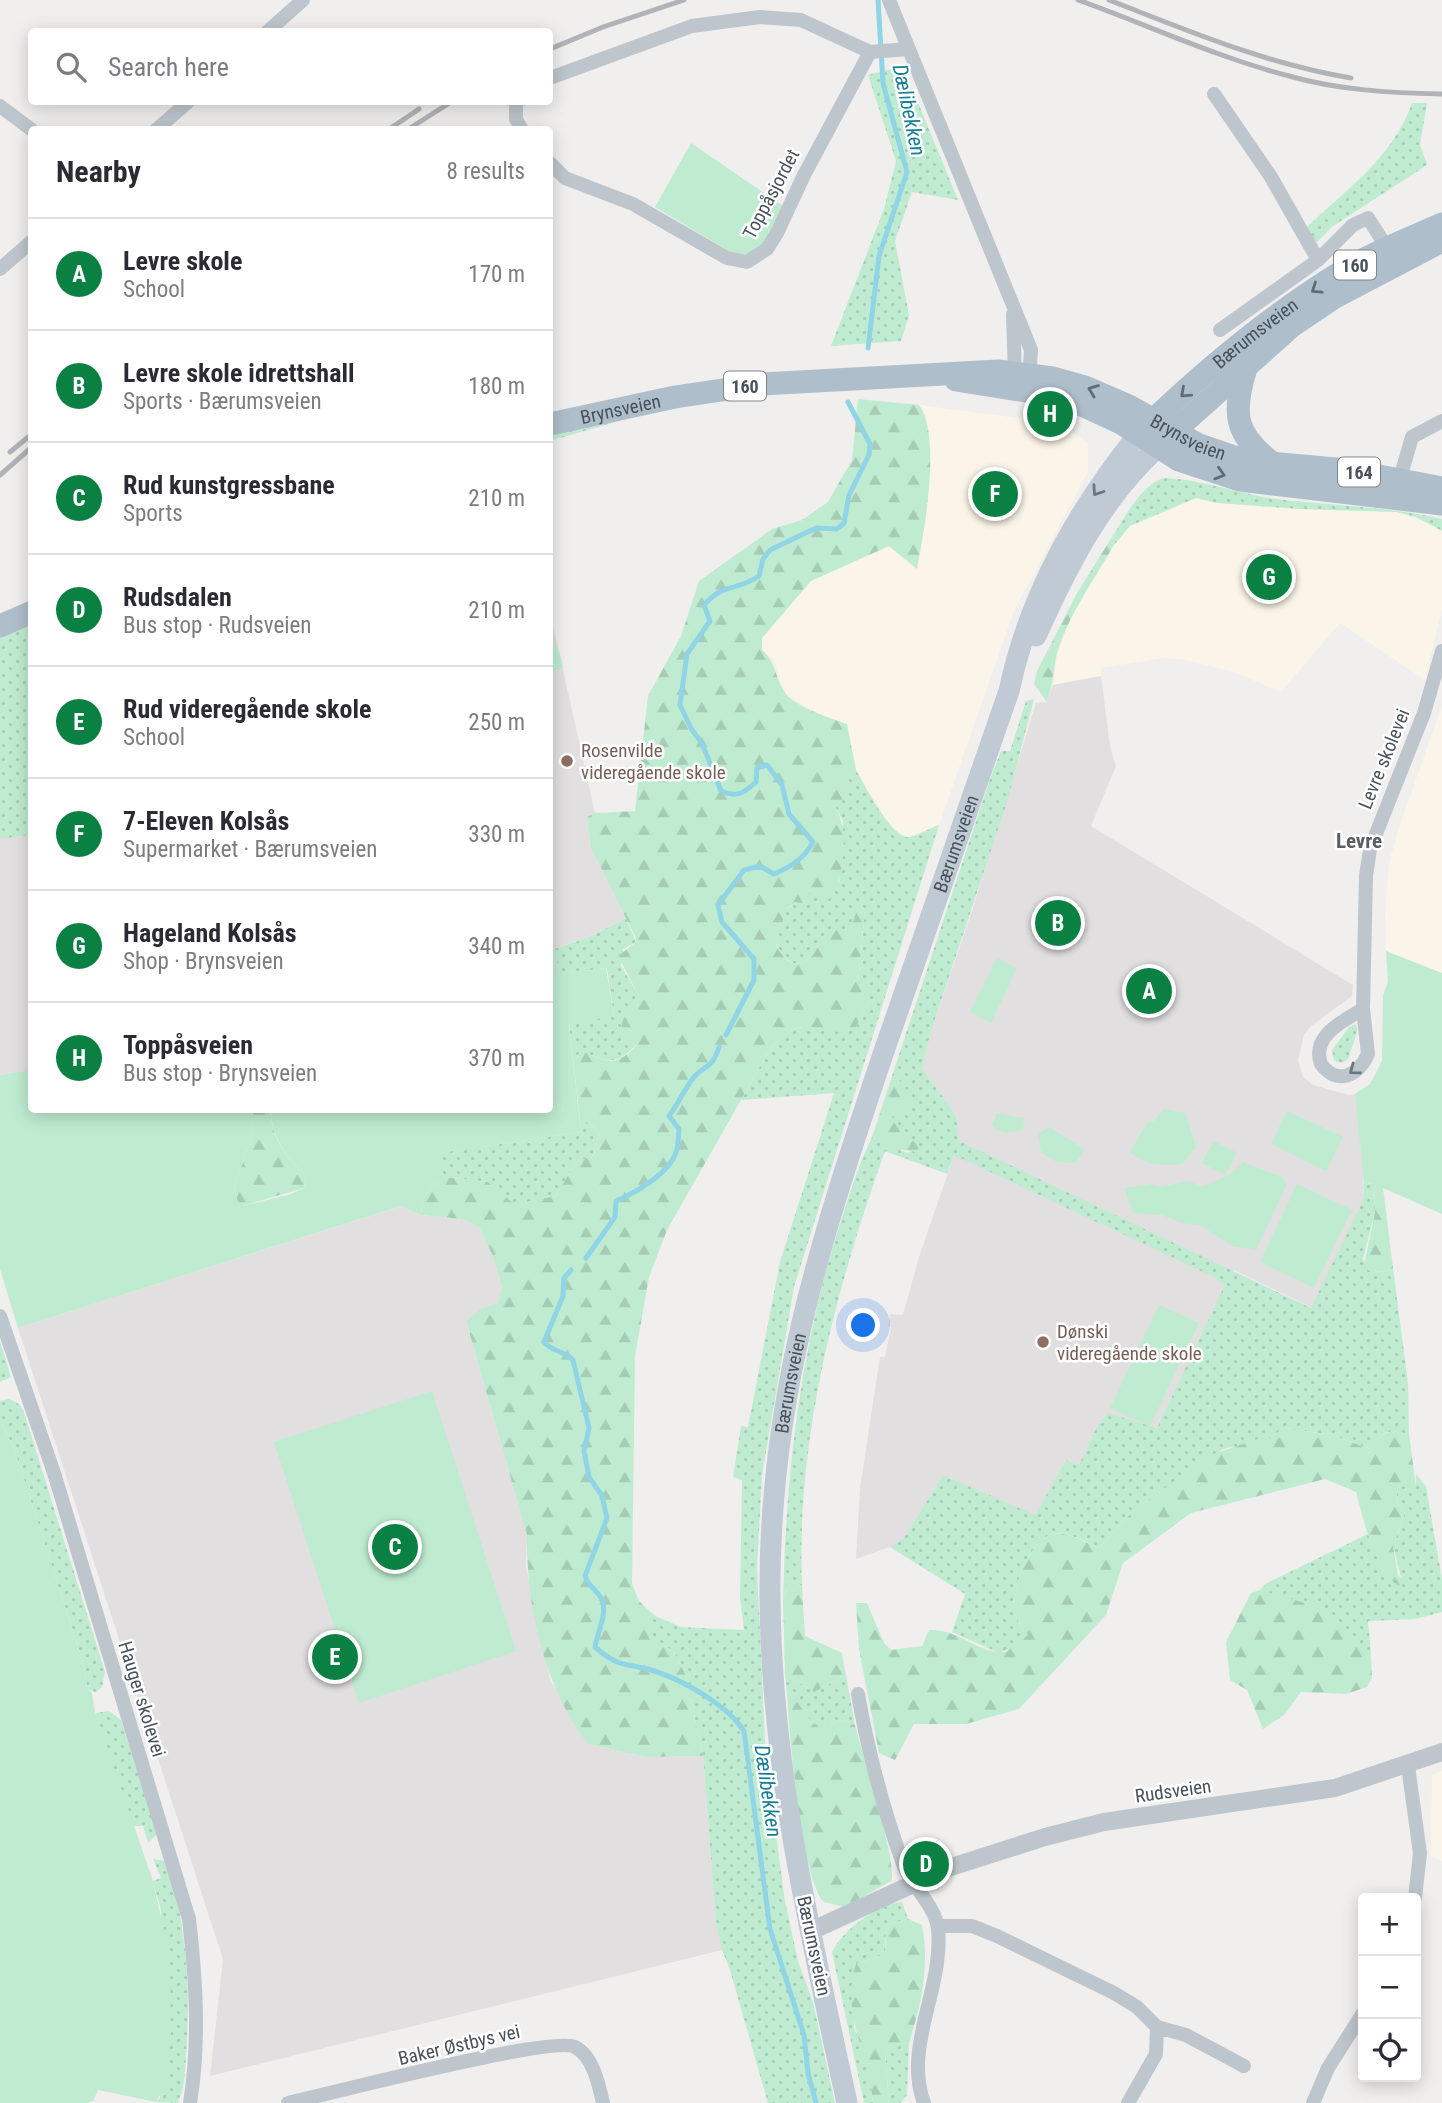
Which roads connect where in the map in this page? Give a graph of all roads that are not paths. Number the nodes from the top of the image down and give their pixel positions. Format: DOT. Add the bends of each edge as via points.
graph roads {
  1 [pos="303,0"];
  2 [pos="889,0"];
  3 [pos="272,28"];
  4 [pos="909,49"];
  5 [pos="870,52"];
  6 [pos="553,77"];
  7 [pos="1214,94"];
  8 [pos="185,105"];
  9 [pos="516,105"];
  10 [pos="0,106"];
  11 [pos="161,126"];
  12 [pos="520,126"];
  13 [pos="28,127"];
  14 [pos="553,166"];
  15 [pos="1442,224"];
  16 [pos="1442,241"];
  17 [pos="28,244"];
  18 [pos="1392,257"];
  19 [pos="1318,260"];
  20 [pos="0,269"];
  21 [pos="1220,330"];
  22 [pos="1246,368"];
  23 [pos="1022,380"];
  24 [pos="1442,421"];
  25 [pos="553,423"];
  26 [pos="1155,434"];
  27 [pos="1274,464"];
  28 [pos="1398,487"];
  29 [pos="1442,488"];
  30 [pos="1442,504"];
  31 [pos="28,614"];
  32 [pos="0,626"];
  33 [pos="1442,651"];
  34 [pos="1363,1009"];
  35 [pos="0,1316"];
  36 [pos="858,1693"];
  37 [pos="1442,1752"];
  38 [pos="1408,1766"];
  39 [pos="912,1884"];
  40 [pos="1416,1893"];
  41 [pos="938,1926"];
  42 [pos="811,1931"];
  43 [pos="1359,2019"];
  44 [pos="1157,2027"];
  45 [pos="1244,2067"];
  46 [pos="190,2103"];
  47 [pos="288,2103"];
  48 [pos="603,2103"];
  49 [pos="847,2103"];
  50 [pos="924,2103"];
  51 [pos="1128,2103"];
  52 [pos="1313,2103"];
  1 -- 3 [label="street"];
  2 -- 4 [label="street"];
  4 -- 5 [label="street"];
  4 -- 23 [label="street" via="1031,350"];
  5 -- 6 [label="street" via="801,20 760,17 692,26"];
  5 -- 14 [label="street, Toppåsjordet" via="777,233 767,249 747,262 727,258 633,204 565,178"];
  7 -- 19 [label="street" via="1271,177"];
  8 -- 11 [label="street"];
  9 -- 12 [label="street"];
  10 -- 13 [label="street"];
  15 -- 18 [label="main road, Bærumsveien / 160"];
  16 -- 18 [label="main road, Bærumsveien / 160"];
  17 -- 20 [label="street"];
  18 -- 19 [label="street, Bærumsveien" via="1368,218 1353,225"];
  18 -- 22 [label="main road, Bærumsveien / 160" via="1292,326"];
  18 -- 26 [label="main road, Bærumsveien / 160, one-way" via="1343,271 1275,318 1226,356"];
  19 -- 21 [label="street, Bærumsveien"];
  22 -- 26 [label="main road, Bærumsveien / 160"];
  22 -- 27 [label="main road" via="1238,401 1241,429 1257,452"];
  23 -- 25 [label="main road, Brynsveien / 160" via="964,383 943,376 834,377 675,397"];
  23 -- 26 [label="main road, Brynsveien / 160" via="1045,394"];
  24 -- 28 [label="street" via="1412,437"];
  26 -- 27 [label="main road, Brynsveien / 164"];
  26 -- 28 [label="main road, Brynsveien / 164, one-way" via="1179,460 1240,480"];
  26 -- 42 [label="main road, Bærumsveien" via="1077,551 1009,691 830,1212 788,1379 774,1497 771,1647 783,1784"];
  27 -- 28 [label="main road, Brynsveien / 164"];
  28 -- 29 [label="main road, Brynsveien / 164"];
  28 -- 30 [label="main road, Brynsveien / 164"];
  31 -- 32 [label="main road"];
  33 -- 34 [label="street, Levre skolevei" via="1424,713 1370,849"];
  34 -- 34 [label="street, Levre skolevei, one-way" via="1368,1054 1353,1074 1334,1076 1321,1064 1319,1048 1325,1036"];
  35 -- 46 [label="street, Hauger skolevei" via="54,1473 188,1919 196,2021"];
  36 -- 39 [label="street" via="871,1765"];
  37 -- 38 [label="street, Rudsveien"];
  38 -- 39 [label="street, Rudsveien" via="1335,1788 1104,1822 1006,1849"];
  38 -- 40 [label="street" via="1420,1853"];
  39 -- 41 [label="street"];
  39 -- 42 [label="street, Rudsveien"];
  41 -- 44 [label="street" via="972,1926 997,1936 1114,1993"];
  41 -- 50 [label="street" via="936,1973 918,2063"];
  42 -- 49 [label="main road, Bærumsveien"];
  43 -- 52 [label="street" via="1328,2068"];
  44 -- 45 [label="street" via="1186,2035"];
  44 -- 51 [label="street" via="1156,2054"];
  47 -- 48 [label="street, Baker Østbys vei" via="522,2049 566,2044 588,2059"];
}
